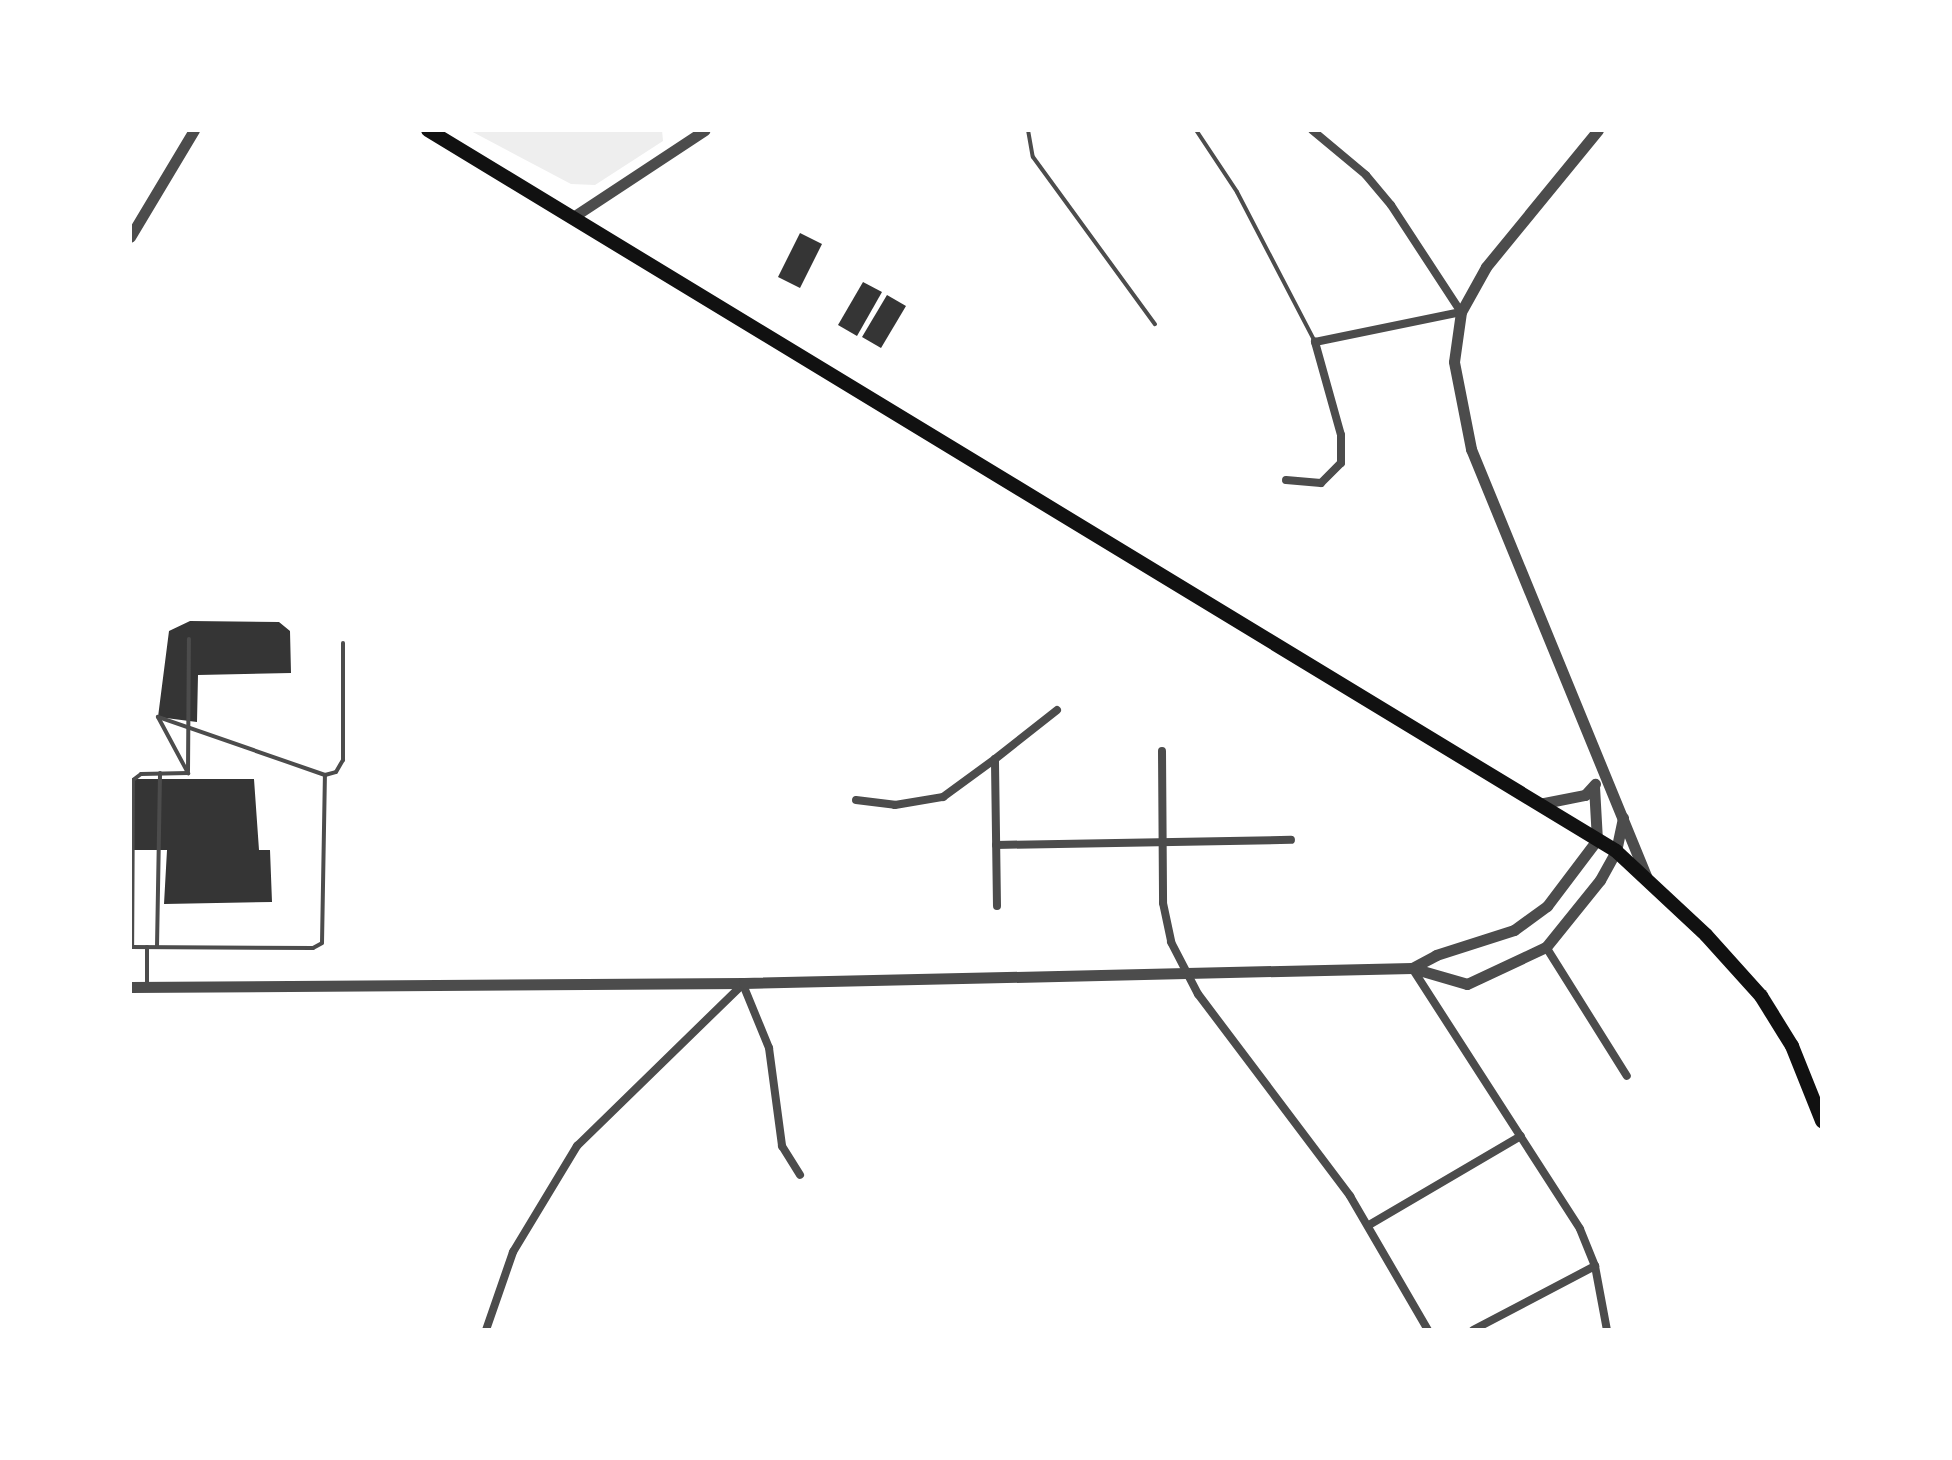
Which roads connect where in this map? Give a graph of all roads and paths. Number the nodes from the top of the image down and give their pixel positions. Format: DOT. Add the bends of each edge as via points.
graph roads {
  1 [pos="194,130"];
  2 [pos="428,130"];
  3 [pos="1028,130"];
  4 [pos="1196,130"];
  5 [pos="1312,130"];
  6 [pos="1598,130"];
  7 [pos="701,131"];
  8 [pos="576,215"];
  9 [pos="135,219"];
  10 [pos="130,237"];
  11 [pos="1461,312"];
  12 [pos="1155,324"];
  13 [pos="1315,342"];
  14 [pos="1286,480"];
  15 [pos="189,639"];
  16 [pos="343,643"];
  17 [pos="1057,710"];
  18 [pos="1162,751"];
  19 [pos="995,759"];
  20 [pos="1602,769"];
  21 [pos="160,773"];
  22 [pos="188,773"];
  23 [pos="325,775"];
  24 [pos="1594,786"];
  25 [pos="856,800"];
  26 [pos="1539,804"];
  27 [pos="1623,818"];
  28 [pos="1291,840"];
  29 [pos="1597,840"];
  30 [pos="1162,842"];
  31 [pos="996,845"];
  32 [pos="1616,851"];
  33 [pos="1649,881"];
  34 [pos="997,906"];
  35 [pos="131,947"];
  36 [pos="147,947"];
  37 [pos="157,947"];
  38 [pos="1546,947"];
  39 [pos="1412,968"];
  40 [pos="1187,973"];
  41 [pos="744,985"];
  42 [pos="147,986"];
  43 [pos="130,987"];
  44 [pos="1627,1076"];
  45 [pos="1822,1121"];
  46 [pos="1521,1136"];
  47 [pos="800,1175"];
  48 [pos="1369,1225"];
  49 [pos="1595,1266"];
  50 [pos="486,1330"];
  51 [pos="1428,1330"];
  52 [pos="1473,1330"];
  53 [pos="1607,1330"];
  1 -- 9 [label="street"];
  2 -- 8 [label="main road"];
  3 -- 12 [label="lane" via="1033,157"];
  4 -- 13 [label="lane" via="1237,192"];
  5 -- 11 [label="street" via="1366,175 1391,205"];
  6 -- 11 [label="street" via="1486,267"];
  7 -- 8 [label="street"];
  8 -- 26 [label="main road"];
  9 -- 10 [label="street"];
  11 -- 13 [label="street"];
  11 -- 20 [label="street" via="1454,362 1471,449"];
  13 -- 14 [label="street" via="1341,435 1341,463 1321,483"];
  15 -- 22 [label="lane"];
  16 -- 23 [label="lane" via="343,760 336,772"];
  17 -- 19 [label="street"];
  18 -- 30 [label="street"];
  19 -- 25 [label="street" via="943,797 895,805"];
  19 -- 31 [label="street"];
  20 -- 24 [label="street"];
  20 -- 27 [label="street"];
  21 -- 22 [label="lane"];
  21 -- 35 [label="lane" via="141,774 132,783"];
  21 -- 37 [label="lane"];
  22 -- 23 [label="lane" via="158,717"];
  23 -- 37 [label="lane" via="322,943 313,948"];
  24 -- 26 [label="street" via="1585,795"];
  24 -- 29 [label="street"];
  26 -- 29 [label="main road"];
  27 -- 32 [label="street"];
  27 -- 33 [label="street"];
  28 -- 30 [label="street"];
  29 -- 32 [label="main road"];
  29 -- 39 [label="street" via="1547,906 1514,930"];
  30 -- 31 [label="street"];
  30 -- 40 [label="street" via="1166,924"];
  31 -- 34 [label="street"];
  32 -- 33 [label="main road"];
  32 -- 38 [label="street" via="1578,913"];
  33 -- 45 [label="main road" via="1761,996 1792,1046"];
  35 -- 36 [label="lane"];
  36 -- 37 [label="lane"];
  36 -- 42 [label="lane"];
  38 -- 39 [label="street" via="1467,984"];
  38 -- 44 [label="street"];
  39 -- 40 [label="street"];
  39 -- 46 [label="street"];
  40 -- 41 [label="street"];
  40 -- 48 [label="street"];
  41 -- 42 [label="street"];
  41 -- 47 [label="street" via="769,1048 782,1146"];
  41 -- 50 [label="street" via="577,1146 513,1252"];
  42 -- 43 [label="street"];
  46 -- 48 [label="street"];
  46 -- 49 [label="street" via="1580,1229"];
  48 -- 51 [label="street"];
  49 -- 52 [label="street"];
  49 -- 53 [label="street"];
}
